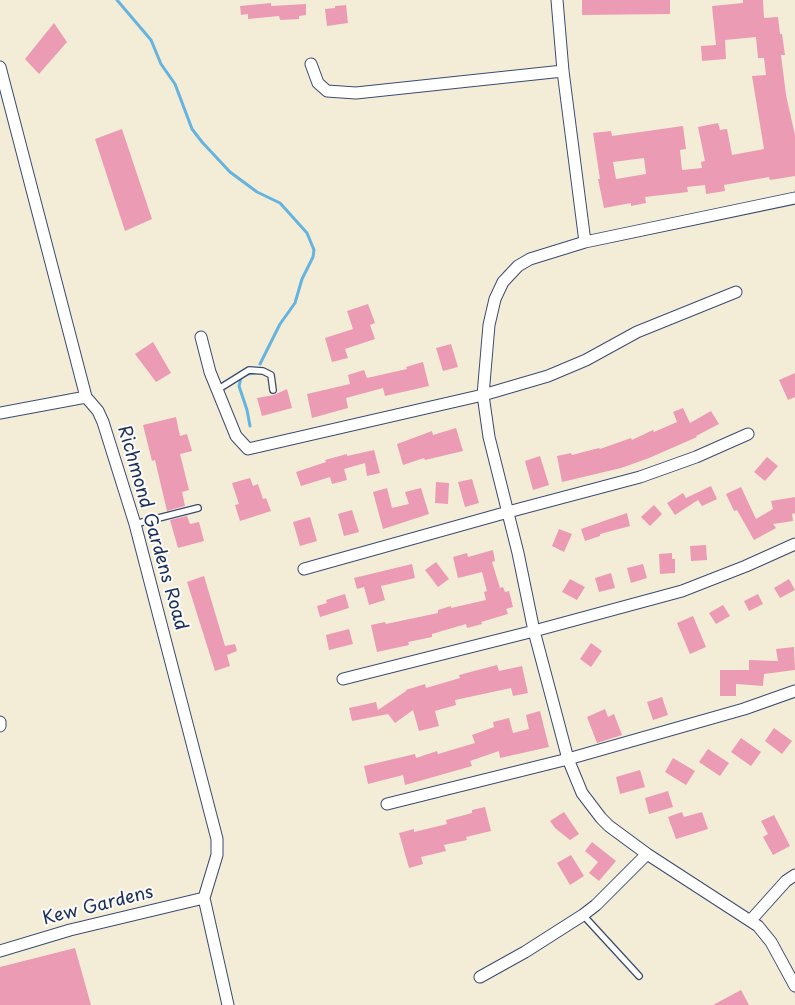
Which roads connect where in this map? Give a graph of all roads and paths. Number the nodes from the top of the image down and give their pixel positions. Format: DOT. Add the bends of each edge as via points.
graph roads {
  1 [pos="557,0"];
  2 [pos="311,64"];
  3 [pos="0,67"];
  4 [pos="563,71"];
  5 [pos="795,198"];
  6 [pos="585,242"];
  7 [pos="736,292"];
  8 [pos="201,337"];
  9 [pos="217,390"];
  10 [pos="273,390"];
  11 [pos="483,395"];
  12 [pos="86,397"];
  13 [pos="0,414"];
  14 [pos="748,434"];
  15 [pos="198,508"];
  16 [pos="508,512"];
  17 [pos="135,524"];
  18 [pos="795,544"];
  19 [pos="304,569"];
  20 [pos="534,631"];
  21 [pos="343,679"];
  22 [pos="795,691"];
  23 [pos="0,722"];
  24 [pos="0,726"];
  25 [pos="568,759"];
  26 [pos="387,804"];
  27 [pos="647,854"];
  28 [pos="795,875"];
  29 [pos="204,898"];
  30 [pos="583,915"];
  31 [pos="750,920"];
  32 [pos="0,950"];
  33 [pos="639,976"];
  34 [pos="480,977"];
  35 [pos="795,986"];
  36 [pos="228,1005"];
  1 -- 4 [label="street"];
  2 -- 4 [label="street" via="318,83 327,91 356,93"];
  3 -- 12 [label="street, Richmond Gardens Road"];
  4 -- 6 [label="street"];
  5 -- 6 [label="street"];
  6 -- 11 [label="street" via="530,259 503,282 489,324"];
  7 -- 11 [label="street" via="637,332 548,376"];
  8 -- 9 [label="street"];
  9 -- 10 [label="lane" via="249,370 271,375"];
  9 -- 11 [label="street" via="236,436 248,449"];
  11 -- 16 [label="street" via="489,437"];
  12 -- 13 [label="street"];
  12 -- 17 [label="street, Richmond Gardens Road" via="104,422"];
  14 -- 16 [label="street" via="640,477"];
  15 -- 17 [label="lane"];
  16 -- 19 [label="street"];
  16 -- 20 [label="street"];
  17 -- 29 [label="street, Richmond Gardens Road" via="217,839"];
  18 -- 20 [label="street" via="682,591"];
  20 -- 21 [label="street"];
  20 -- 25 [label="street"];
  22 -- 25 [label="street" via="744,709"];
  23 -- 24 [label="street"];
  25 -- 26 [label="street"];
  25 -- 27 [label="street" via="582,793 601,818"];
  27 -- 30 [label="street"];
  27 -- 31 [label="street"];
  28 -- 31 [label="street"];
  29 -- 32 [label="street, Kew Gardens"];
  29 -- 36 [label="street, Richmond Gardens Road"];
  30 -- 33 [label="lane"];
  30 -- 34 [label="street"];
  31 -- 35 [label="street" via="771,942"];
}
